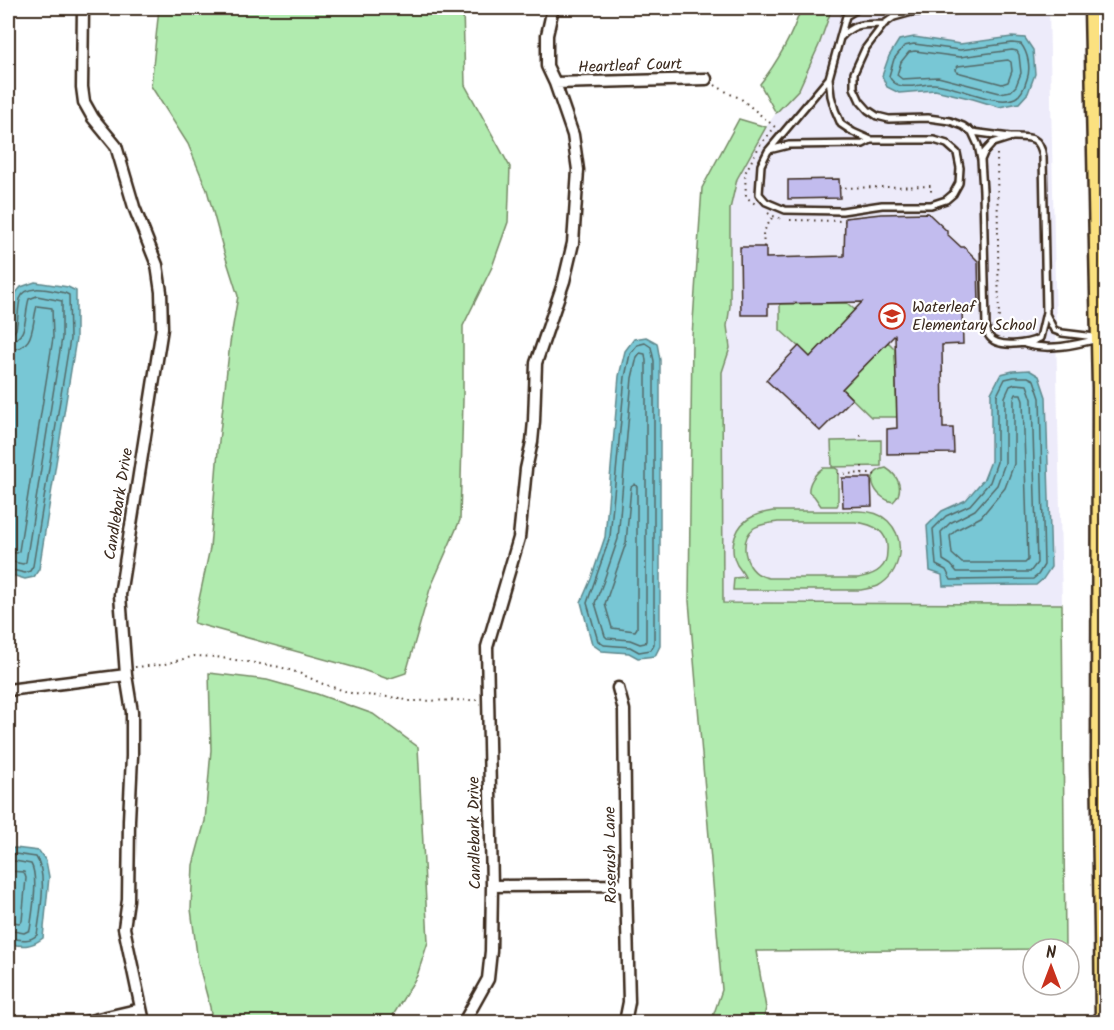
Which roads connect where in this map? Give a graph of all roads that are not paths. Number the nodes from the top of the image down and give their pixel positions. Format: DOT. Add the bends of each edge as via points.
graph roads {
  1 [pos="83,8"];
  2 [pos="552,8"];
  3 [pos="859,8"];
  4 [pos="985,8"];
  5 [pos="1093,8"];
  6 [pos="884,24"];
  7 [pos="839,38"];
  8 [pos="829,78"];
  9 [pos="706,79"];
  10 [pos="555,83"];
  11 [pos="972,132"];
  12 [pos="1012,137"];
  13 [pos="871,140"];
  14 [pos="768,151"];
  15 [pos="981,160"];
  16 [pos="1046,312"];
  17 [pos="1100,338"];
  18 [pos="1023,344"];
  19 [pos="126,675"];
  20 [pos="618,688"];
  21 [pos="8,690"];
  22 [pos="1103,707"];
  23 [pos="626,885"];
  24 [pos="492,886"];
  25 [pos="141,1009"];
  26 [pos="85,1023"];
  27 [pos="144,1023"];
  28 [pos="464,1023"];
  29 [pos="626,1023"];
  30 [pos="1104,1023"];
  1 -- 19 [label="street, Candlebark Drive" via="84,102 116,146 157,265 161,292 162,328 120,595"];
  2 -- 10 [label="street, Candlebark Drive" via="547,66"];
  3 -- 7 [label="lane" via="846,16"];
  4 -- 6 [label="lane" via="912,12 894,16"];
  5 -- 17 [label="main road"];
  6 -- 7 [label="lane" via="849,28"];
  6 -- 11 [label="lane" via="865,49 854,73 854,88 860,101 877,116 950,121"];
  7 -- 8 [label="lane"];
  8 -- 13 [label="lane" via="841,123"];
  8 -- 14 [label="lane"];
  9 -- 10 [label="street, Heartleaf Court"];
  10 -- 24 [label="street, Candlebark Drive" via="573,135 579,170 573,243 536,363 533,431 519,538 486,647"];
  11 -- 12 [label="lane"];
  11 -- 15 [label="lane"];
  12 -- 15 [label="lane" via="993,143"];
  12 -- 16 [label="lane" via="1028,137 1042,147"];
  13 -- 14 [label="lane" via="863,144 789,145"];
  13 -- 14 [label="lane" via="934,140 947,144 957,153 960,168 953,194 931,205 785,210 766,202 759,194 761,165"];
  15 -- 18 [label="lane" via="986,326 994,341"];
  16 -- 17 [label="lane" via="1054,330"];
  16 -- 18 [label="lane" via="1040,338"];
  17 -- 18 [label="lane" via="1071,346 1038,348"];
  17 -- 22 [label="main road"];
  19 -- 21 [label="street"];
  19 -- 25 [label="street, Candlebark Drive" via="132,712 132,756 124,928"];
  20 -- 23 [label="street, Roserush Lane" via="624,710"];
  22 -- 30 [label="main road"];
  23 -- 24 [label="street"];
  23 -- 29 [label="street, Roserush Lane"];
  24 -- 28 [label="street, Candlebark Drive" via="488,979"];
  25 -- 26 [label="street"];
  25 -- 27 [label="street, Candlebark Drive"];
}
